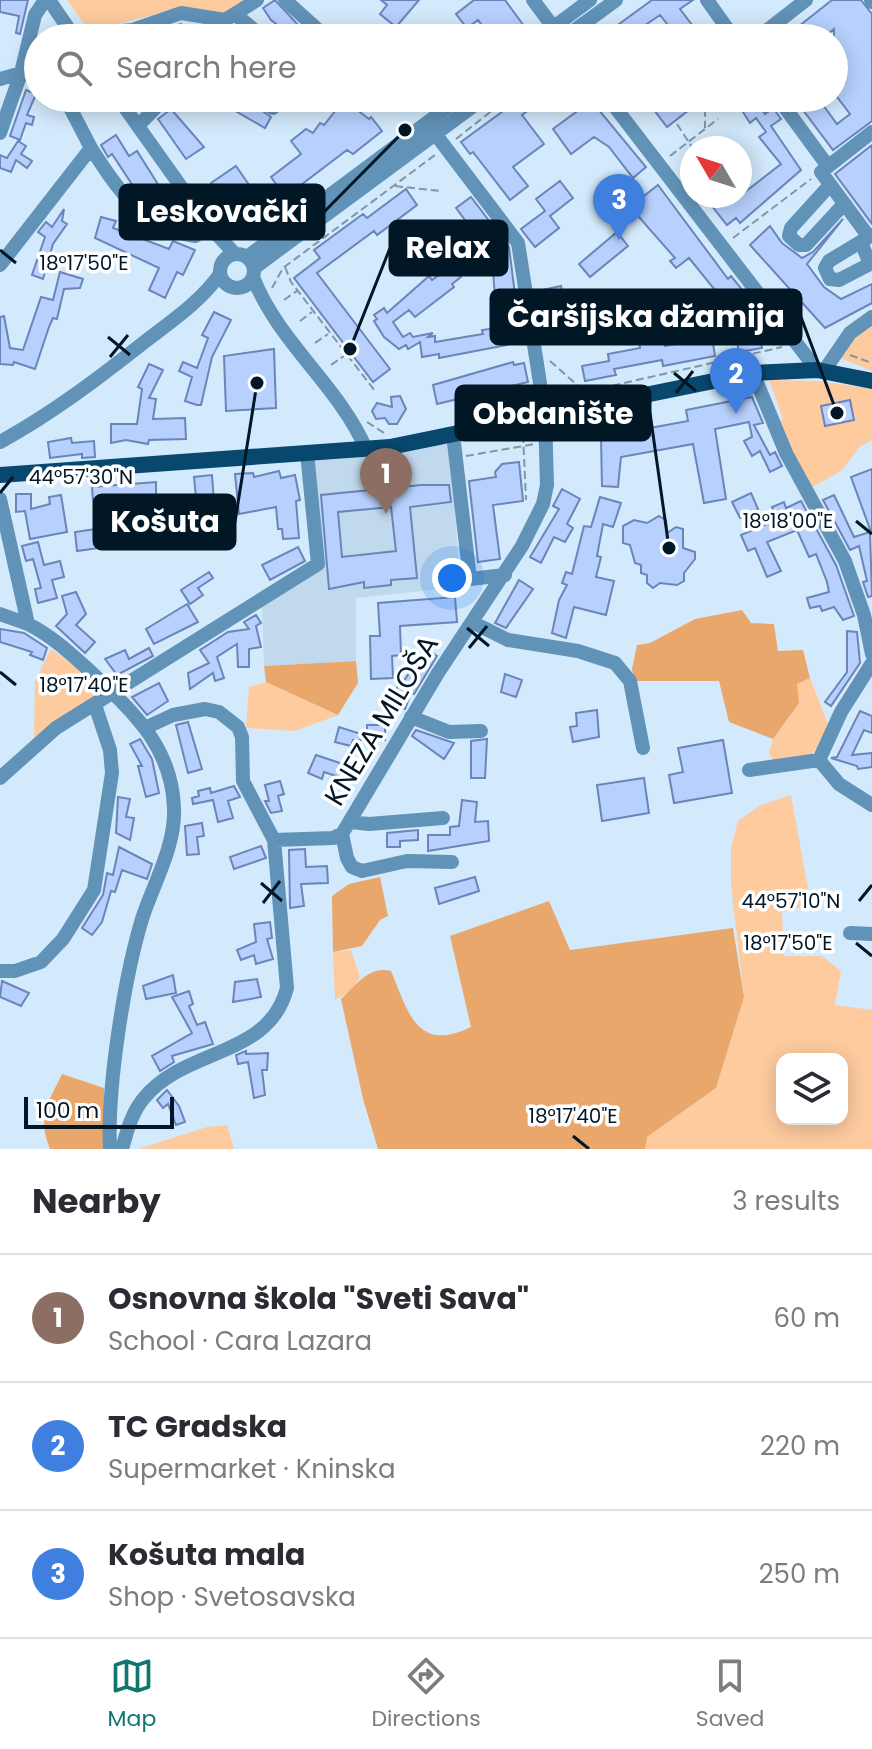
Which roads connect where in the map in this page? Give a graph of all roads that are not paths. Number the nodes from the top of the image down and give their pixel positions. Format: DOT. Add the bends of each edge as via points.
graph roads {
  1 [pos="47,0"];
  2 [pos="257,0"];
  3 [pos="285,0"];
  4 [pos="533,0"];
  5 [pos="590,0"];
  6 [pos="616,0"];
  7 [pos="707,0"];
  8 [pos="806,0"];
  9 [pos="230,18"];
  10 [pos="33,24"];
  11 [pos="65,24"];
  12 [pos="149,24"];
  13 [pos="225,24"];
  14 [pos="240,24"];
  15 [pos="312,24"];
  16 [pos="552,24"];
  17 [pos="569,24"];
  18 [pos="576,24"];
  19 [pos="724,24"];
  20 [pos="775,24"];
  21 [pos="24,61"];
  22 [pos="21,73"];
  23 [pos="24,74"];
  24 [pos="0,79"];
  25 [pos="72,112"];
  26 [pos="128,112"];
  27 [pos="152,112"];
  28 [pos="447,112"];
  29 [pos="460,112"];
  30 [pos="619,112"];
  31 [pos="787,112"];
  32 [pos="138,126"];
  33 [pos="431,129"];
  34 [pos="872,132"];
  35 [pos="0,133"];
  36 [pos="91,148"];
  37 [pos="824,168"];
  38 [pos="830,185"];
  39 [pos="844,204"];
  40 [pos="209,226"];
  41 [pos="867,238"];
  42 [pos="0,265"];
  43 [pos="239,265"];
  44 [pos="236,287"];
  45 [pos="188,307"];
  46 [pos="274,317"];
  47 [pos="872,317"];
  48 [pos="820,370"];
  49 [pos="753,373"];
  50 [pos="872,381"];
  51 [pos="544,408"];
  52 [pos="453,434"];
  53 [pos="0,442"];
  54 [pos="366,449"];
  55 [pos="307,453"];
  56 [pos="0,475"];
  57 [pos="0,499"];
  58 [pos="505,575"];
  59 [pos="0,614"];
  60 [pos="472,622"];
  61 [pos="28,624"];
  62 [pos="872,654"];
  63 [pos="872,663"];
  64 [pos="113,692"];
  65 [pos="95,705"];
  66 [pos="411,717"];
  67 [pos="147,727"];
  68 [pos="481,731"];
  69 [pos="643,748"];
  70 [pos="819,760"];
  71 [pos="749,770"];
  72 [pos="0,778"];
  73 [pos="872,805"];
  74 [pos="443,818"];
  75 [pos="347,828"];
  76 [pos="274,840"];
  77 [pos="452,862"];
  78 [pos="850,933"];
  79 [pos="872,934"];
  80 [pos="0,971"];
  81 [pos="110,1149"];
  82 [pos="122,1149"];
  1 -- 10 [label="street"];
  1 -- 11 [label="street"];
  2 -- 9 [label="street"];
  3 -- 15 [label="street"];
  4 -- 16 [label="street"];
  5 -- 17 [label="street"];
  6 -- 18 [label="street"];
  7 -- 19 [label="street"];
  8 -- 20 [label="street"];
  9 -- 12 [label="street" via="181,13"];
  9 -- 13 [label="street"];
  9 -- 14 [label="street"];
  21 -- 22 [label="street"];
  22 -- 23 [label="street"];
  22 -- 24 [label="street"];
  22 -- 35 [label="street"];
  25 -- 36 [label="street"];
  26 -- 32 [label="street"];
  27 -- 32 [label="street"];
  28 -- 33 [label="street"];
  29 -- 33 [label="street"];
  30 -- 48 [label="street"];
  31 -- 37 [label="street"];
  32 -- 40 [label="street"];
  33 -- 43 [label="street"];
  33 -- 51 [label="street, KNEZA MILOŠA" via="518,243"];
  34 -- 37 [label="street"];
  36 -- 40 [label="street" via="122,196 144,213 183,234 195,236"];
  36 -- 42 [label="street"];
  37 -- 38 [label="street"];
  38 -- 39 [label="street"];
  38 -- 39 [label="street" via="789,236 806,245"];
  39 -- 41 [label="street"];
  40 -- 43 [label="street"];
  43 -- 44 [label="street"];
  43 -- 44 [label="street"];
  43 -- 45 [label="street"];
  43 -- 46 [label="street"];
  44 -- 45 [label="street"];
  44 -- 46 [label="street"];
  45 -- 53 [label="street" via="94,382"];
  46 -- 54 [label="street"];
  47 -- 48 [label="street" via="850,333"];
  48 -- 49 [label="main road"];
  48 -- 50 [label="main road"];
  49 -- 51 [label="main road"];
  49 -- 62 [label="street" via="786,453 845,561"];
  51 -- 52 [label="main road" via="521,421"];
  51 -- 58 [label="street, KNEZA MILOŠA" via="543,504"];
  52 -- 54 [label="main road"];
  52 -- 58 [label="street" via="470,579"];
  54 -- 55 [label="main road"];
  55 -- 56 [label="main road"];
  55 -- 64 [label="street" via="318,564"];
  57 -- 61 [label="street"];
  58 -- 60 [label="street, KNEZA MILOŠA"];
  59 -- 61 [label="street"];
  60 -- 66 [label="street, KNEZA MILOŠA"];
  60 -- 69 [label="street" via="508,640 615,663 630,681"];
  61 -- 64 [label="street" via="64,647"];
  63 -- 70 [label="street"];
  64 -- 65 [label="street"];
  64 -- 67 [label="street"];
  65 -- 72 [label="street" via="42,738"];
  65 -- 80 [label="street" via="112,773 94,890 63,939 41,962"];
  66 -- 68 [label="street" via="449,732"];
  66 -- 75 [label="street, KNEZA MILOŠA"];
  67 -- 76 [label="street" via="192,710 219,712 231,720 242,737 243,781"];
  67 -- 81 [label="street" via="171,788 174,821 133,961 108,1115"];
  70 -- 71 [label="street"];
  70 -- 73 [label="street" via="839,784"];
  74 -- 75 [label="street"];
  75 -- 76 [label="street, KNEZA MILOŠA" via="333,838"];
  75 -- 77 [label="street, KNEZA MILOŠA" via="347,858 362,871 407,861"];
  76 -- 82 [label="street" via="287,988 282,1004 257,1034 157,1085 134,1114"];
  78 -- 79 [label="street"];
}
